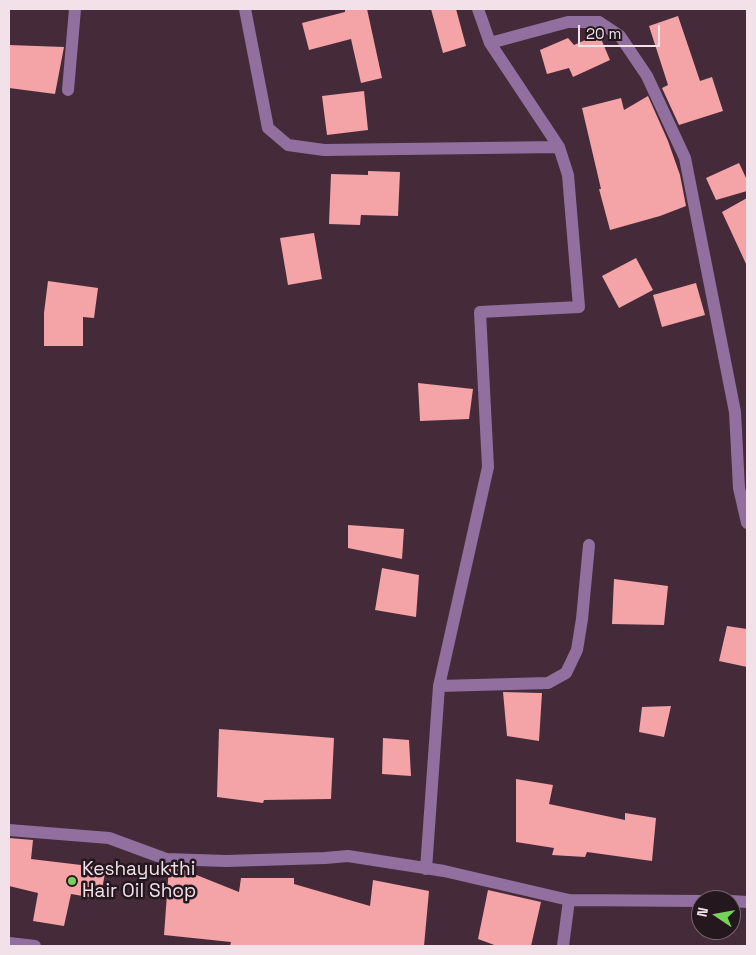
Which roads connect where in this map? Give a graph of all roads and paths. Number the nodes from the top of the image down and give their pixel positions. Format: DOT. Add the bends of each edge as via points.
graph roads {
  1 [pos="75,9"];
  2 [pos="245,9"];
  3 [pos="478,9"];
  4 [pos="490,43"];
  5 [pos="68,90"];
  6 [pos="559,147"];
  7 [pos="747,523"];
  8 [pos="589,545"];
  9 [pos="439,686"];
  10 [pos="9,830"];
  11 [pos="426,869"];
  12 [pos="569,900"];
  13 [pos="691,901"];
  14 [pos="9,943"];
  15 [pos="35,946"];
  16 [pos="563,946"];
  1 -- 5 [label="street"];
  2 -- 6 [label="street" via="268,128 288,145 324,150"];
  3 -- 4 [label="street"];
  4 -- 6 [label="street"];
  4 -- 7 [label="street" via="568,22 599,22 620,36 647,76 685,158 735,412 739,488"];
  6 -- 9 [label="street" via="568,175 579,307 480,312 488,467"];
  8 -- 9 [label="street" via="577,650 566,673 548,683"];
  9 -- 11 [label="street"];
  10 -- 11 [label="street" via="109,838 166,859 226,861 348,856"];
  11 -- 12 [label="street"];
  12 -- 13 [label="street"];
  12 -- 16 [label="street"];
  14 -- 15 [label="street"];
}
